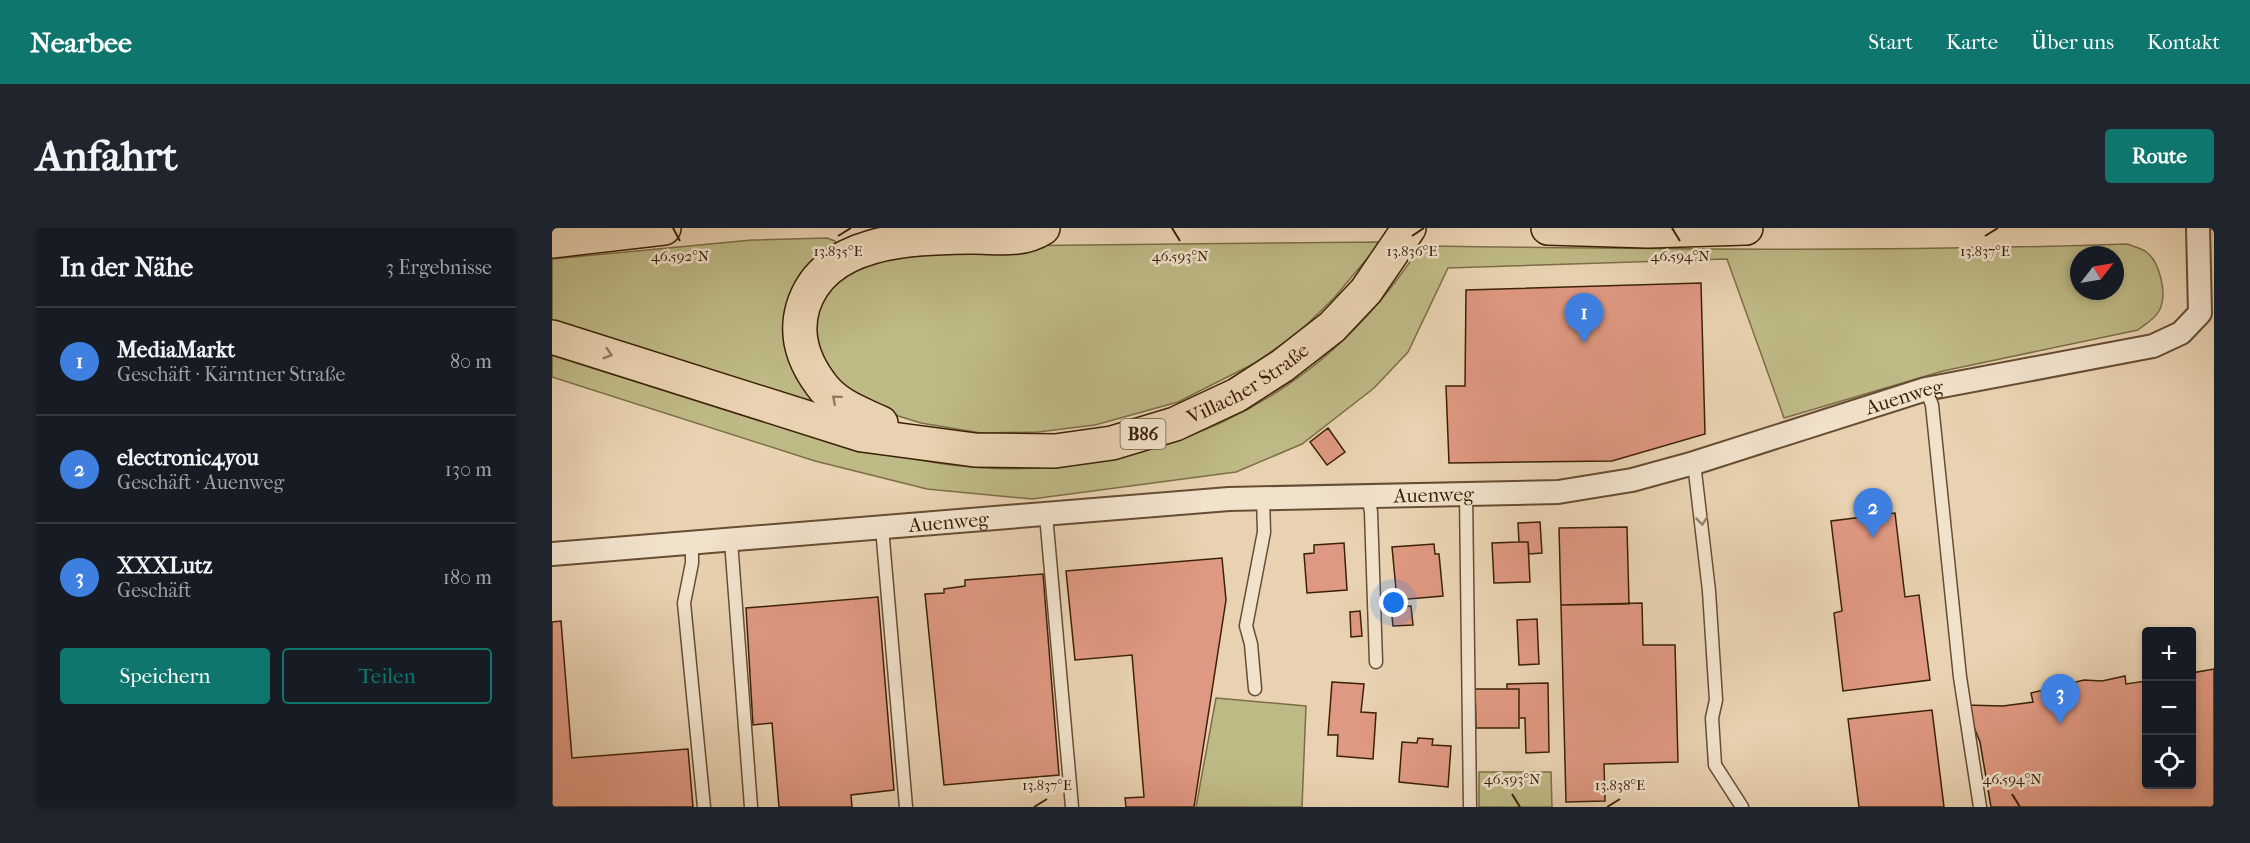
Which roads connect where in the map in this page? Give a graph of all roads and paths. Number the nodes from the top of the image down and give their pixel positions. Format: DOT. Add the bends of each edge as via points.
graph roads {
  1 [pos="664,228"];
  2 [pos="1043,228"];
  3 [pos="1409,228"];
  4 [pos="1548,228"];
  5 [pos="1746,228"];
  6 [pos="2198,228"];
  7 [pos="634,229"];
  8 [pos="552,241"];
  9 [pos="552,337"];
  10 [pos="1926,389"];
  11 [pos="926,442"];
  12 [pos="1694,463"];
  13 [pos="1368,495"];
  14 [pos="1466,495"];
  15 [pos="1263,498"];
  16 [pos="1046,514"];
  17 [pos="882,528"];
  18 [pos="731,541"];
  19 [pos="692,544"];
  20 [pos="552,554"];
  21 [pos="1376,662"];
  22 [pos="1255,689"];
  23 [pos="704,807"];
  24 [pos="751,807"];
  25 [pos="906,807"];
  26 [pos="1072,807"];
  27 [pos="1470,807"];
  28 [pos="1742,807"];
  29 [pos="1980,807"];
  1 -- 7 [label="main road"];
  11 -- 2 [label="main road, one-way" via="840,403 821,385 804,356 798,324 806,297 827,268 890,242 935,237 1029,237"];
  3 -- 11 [label="main road, Villacher Straße / B86" via="1366,291 1332,327 1237,395 1175,424 1112,443 1044,451 975,450"];
  4 -- 5 [label="main road"];
  6 -- 10 [label="street, Auenweg" via="2200,313 2181,333 2153,346"];
  7 -- 8 [label="main road"];
  9 -- 11 [label="main road, one-way" via="862,435"];
  10 -- 12 [label="street, Auenweg"];
  10 -- 29 [label="lane" via="1932,405 1960,676"];
  12 -- 14 [label="street, Auenweg" via="1632,480 1558,492"];
  12 -- 28 [label="lane, one-way" via="1709,591 1716,700 1712,718 1714,765"];
  13 -- 14 [label="street, Auenweg"];
  13 -- 15 [label="street, Auenweg"];
  13 -- 21 [label="lane"];
  14 -- 27 [label="lane"];
  15 -- 16 [label="street, Auenweg"];
  15 -- 22 [label="lane" via="1264,532 1246,626"];
  16 -- 17 [label="street, Auenweg"];
  16 -- 26 [label="lane"];
  17 -- 18 [label="street, Auenweg"];
  17 -- 25 [label="lane"];
  18 -- 19 [label="street, Auenweg"];
  18 -- 24 [label="lane"];
  19 -- 20 [label="street, Auenweg"];
  19 -- 23 [label="lane" via="684,603"];
}
